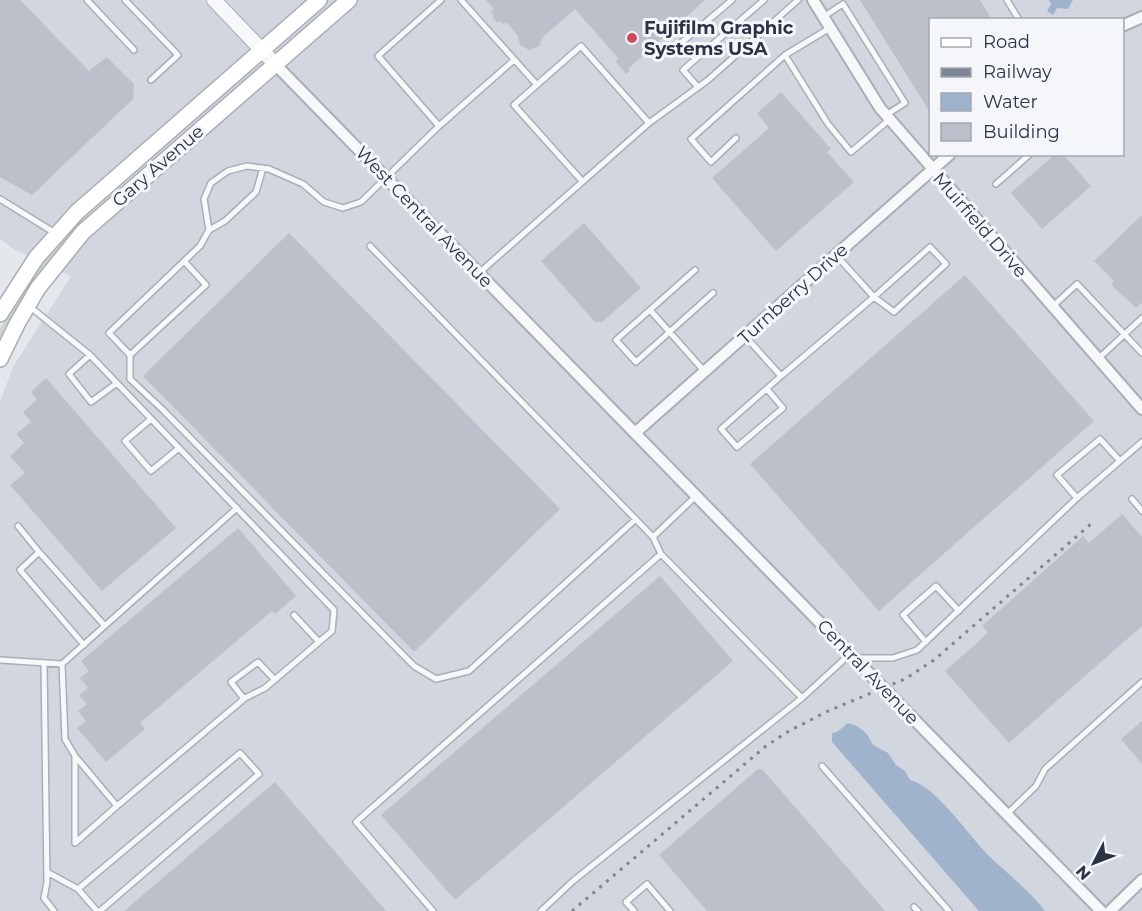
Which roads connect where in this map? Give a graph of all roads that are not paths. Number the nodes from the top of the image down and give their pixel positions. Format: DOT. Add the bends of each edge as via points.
graph roads {
  1 [pos="87,0"];
  2 [pos="125,0"];
  3 [pos="214,0"];
  4 [pos="319,0"];
  5 [pos="349,0"];
  6 [pos="441,0"];
  7 [pos="461,0"];
  8 [pos="732,0"];
  9 [pos="764,0"];
  10 [pos="785,0"];
  11 [pos="798,0"];
  12 [pos="813,0"];
  13 [pos="1006,0"];
  14 [pos="757,2"];
  15 [pos="790,7"];
  16 [pos="823,17"];
  17 [pos="1142,17"];
  18 [pos="1018,18"];
  19 [pos="1124,25"];
  20 [pos="830,28"];
  21 [pos="261,49"];
  22 [pos="134,50"];
  23 [pos="785,55"];
  24 [pos="695,59"];
  25 [pos="514,60"];
  26 [pos="276,64"];
  27 [pos="151,80"];
  28 [pos="537,85"];
  29 [pos="698,87"];
  30 [pos="888,117"];
  31 [pos="649,123"];
  32 [pos="439,126"];
  33 [pos="736,138"];
  34 [pos="948,156"];
  35 [pos="1028,156"];
  36 [pos="263,168"];
  37 [pos="932,170"];
  38 [pos="386,177"];
  39 [pos="582,182"];
  40 [pos="996,184"];
  41 [pos="0,199"];
  42 [pos="209,230"];
  43 [pos="56,233"];
  44 [pos="370,246"];
  45 [pos="836,255"];
  46 [pos="184,261"];
  47 [pos="695,270"];
  48 [pos="479,273"];
  49 [pos="712,293"];
  50 [pos="874,297"];
  51 [pos="27,305"];
  52 [pos="1052,307"];
  53 [pos="650,310"];
  54 [pos="0,314"];
  55 [pos="1142,318"];
  56 [pos="669,332"];
  57 [pos="1124,334"];
  58 [pos="746,336"];
  59 [pos="1142,353"];
  60 [pos="90,355"];
  61 [pos="130,355"];
  62 [pos="0,359"];
  63 [pos="1098,359"];
  64 [pos="705,372"];
  65 [pos="781,376"];
  66 [pos="117,383"];
  67 [pos="766,389"];
  68 [pos="1142,409"];
  69 [pos="151,419"];
  70 [pos="635,433"];
  71 [pos="1142,442"];
  72 [pos="179,448"];
  73 [pos="1119,461"];
  74 [pos="696,496"];
  75 [pos="1077,498"];
  76 [pos="1132,500"];
  77 [pos="237,508"];
  78 [pos="1142,511"];
  79 [pos="636,519"];
  80 [pos="18,526"];
  81 [pos="653,537"];
  82 [pos="39,552"];
  83 [pos="661,554"];
  84 [pos="959,611"];
  85 [pos="294,615"];
  86 [pos="105,626"];
  87 [pos="319,642"];
  88 [pos="926,642"];
  89 [pos="84,645"];
  90 [pos="852,656"];
  91 [pos="0,660"];
  92 [pos="44,663"];
  93 [pos="62,664"];
  94 [pos="275,680"];
  95 [pos="1142,682"];
  96 [pos="802,698"];
  97 [pos="244,699"];
  98 [pos="75,756"];
  99 [pos="822,766"];
  100 [pos="117,806"];
  101 [pos="1007,814"];
  102 [pos="47,872"];
  103 [pos="1142,880"];
  104 [pos="78,889"];
  105 [pos="54,911"];
  106 [pos="98,911"];
  107 [pos="433,911"];
  108 [pos="541,911"];
  109 [pos="634,911"];
  110 [pos="670,911"];
  111 [pos="950,911"];
  112 [pos="1101,911"];
  113 [pos="1110,911"];
  1 -- 22 [label="lane"];
  2 -- 27 [label="lane" via="178,55"];
  3 -- 21 [label="street, West Central Avenue"];
  4 -- 21 [label="main road, Gary Avenue"];
  5 -- 26 [label="main road, Gary Avenue"];
  6 -- 32 [label="lane" via="378,56"];
  7 -- 25 [label="lane"];
  8 -- 24 [label="lane" via="681,43"];
  9 -- 14 [label="lane"];
  10 -- 15 [label="lane"];
  11 -- 15 [label="lane"];
  12 -- 16 [label="street, Muirfield Drive"];
  13 -- 18 [label="lane"];
  14 -- 24 [label="lane"];
  15 -- 29 [label="lane"];
  16 -- 20 [label="street, Muirfield Drive"];
  16 -- 30 [label="lane" via="843,4 905,103"];
  17 -- 19 [label="street"];
  20 -- 23 [label="lane"];
  20 -- 30 [label="street, Muirfield Drive"];
  21 -- 26 [label="street, West Central Avenue"];
  21 -- 43 [label="main road, Gary Avenue"];
  23 -- 30 [label="lane" via="828,124 851,152"];
  23 -- 33 [label="lane" via="691,139 711,162"];
  24 -- 29 [label="lane" via="683,70"];
  25 -- 28 [label="lane"];
  25 -- 32 [label="lane"];
  26 -- 38 [label="street, West Central Avenue"];
  26 -- 51 [label="main road, Gary Avenue" via="83,232"];
  28 -- 31 [label="lane" via="581,46"];
  28 -- 39 [label="lane" via="514,105"];
  29 -- 31 [label="lane"];
  30 -- 37 [label="street, Muirfield Drive"];
  31 -- 39 [label="lane"];
  32 -- 38 [label="lane"];
  34 -- 37 [label="street, Turnberry Drive"];
  35 -- 40 [label="lane"];
  36 -- 38 [label="lane" via="303,184 324,202 343,208 361,202"];
  36 -- 42 [label="lane" via="256,192 225,221"];
  36 -- 42 [label="lane" via="247,166 228,171 211,183 204,199"];
  37 -- 45 [label="street, Turnberry Drive"];
  37 -- 52 [label="street, Muirfield Drive"];
  38 -- 48 [label="street, West Central Avenue"];
  39 -- 48 [label="lane"];
  41 -- 43 [label="lane"];
  42 -- 46 [label="lane" via="200,246"];
  43 -- 54 [label="main road, Gary Avenue" via="23,275"];
  44 -- 79 [label="lane"];
  45 -- 50 [label="lane"];
  45 -- 58 [label="street, Turnberry Drive"];
  46 -- 61 [label="lane" via="109,333"];
  46 -- 61 [label="lane" via="207,285"];
  47 -- 53 [label="lane"];
  48 -- 70 [label="street, West Central Avenue"];
  49 -- 56 [label="lane"];
  50 -- 50 [label="lane" via="930,247 946,264 894,312"];
  50 -- 65 [label="lane"];
  51 -- 60 [label="lane"];
  51 -- 62 [label="main road, Gary Avenue"];
  52 -- 57 [label="lane" via="1077,284"];
  52 -- 63 [label="street, Muirfield Drive"];
  53 -- 56 [label="lane"];
  53 -- 56 [label="lane" via="616,340 636,362"];
  55 -- 57 [label="lane"];
  56 -- 64 [label="lane"];
  57 -- 59 [label="lane"];
  57 -- 63 [label="lane"];
  58 -- 64 [label="street, Turnberry Drive"];
  58 -- 65 [label="lane"];
  60 -- 66 [label="lane"];
  60 -- 66 [label="lane" via="69,374 91,402"];
  61 -- 79 [label="lane" via="130,379 414,666 436,679 469,671"];
  63 -- 68 [label="street, Muirfield Drive"];
  64 -- 70 [label="street, Turnberry Drive"];
  65 -- 67 [label="lane"];
  66 -- 69 [label="lane"];
  67 -- 67 [label="lane" via="721,429 737,447 783,408"];
  69 -- 72 [label="lane"];
  69 -- 72 [label="lane" via="125,441 151,471"];
  70 -- 74 [label="street, Central Avenue"];
  71 -- 73 [label="lane"];
  72 -- 77 [label="lane"];
  73 -- 75 [label="lane"];
  73 -- 75 [label="lane" via="1100,438 1058,475"];
  74 -- 81 [label="lane"];
  74 -- 90 [label="street, Central Avenue"];
  75 -- 84 [label="lane"];
  76 -- 78 [label="lane"];
  77 -- 86 [label="lane"];
  77 -- 87 [label="lane" via="334,610 332,631"];
  79 -- 81 [label="lane"];
  80 -- 82 [label="lane"];
  81 -- 83 [label="lane"];
  82 -- 86 [label="lane"];
  82 -- 89 [label="lane" via="20,570"];
  83 -- 96 [label="lane"];
  83 -- 107 [label="lane" via="356,822"];
  84 -- 88 [label="lane"];
  84 -- 88 [label="lane" via="936,586 903,615"];
  85 -- 87 [label="lane"];
  86 -- 89 [label="lane"];
  87 -- 94 [label="lane"];
  88 -- 90 [label="lane" via="917,650 893,658"];
  89 -- 93 [label="lane"];
  90 -- 96 [label="lane"];
  90 -- 101 [label="street, Central Avenue"];
  91 -- 92 [label="lane"];
  92 -- 93 [label="lane"];
  92 -- 102 [label="lane"];
  93 -- 98 [label="lane" via="65,739"];
  94 -- 97 [label="lane"];
  94 -- 97 [label="lane" via="258,662 231,682"];
  95 -- 101 [label="lane" via="1045,769 1036,786"];
  96 -- 108 [label="lane" via="573,881"];
  97 -- 100 [label="lane"];
  98 -- 100 [label="lane"];
  98 -- 100 [label="lane" via="75,843"];
  99 -- 111 [label="lane"];
  101 -- 112 [label="street, Central Avenue"];
  102 -- 104 [label="lane"];
  102 -- 105 [label="lane" via="44,898"];
  103 -- 113 [label="street"];
  104 -- 106 [label="lane"];
  104 -- 106 [label="lane" via="240,753 259,774"];
  109 -- 110 [label="lane" via="626,902 646,884"];
}
